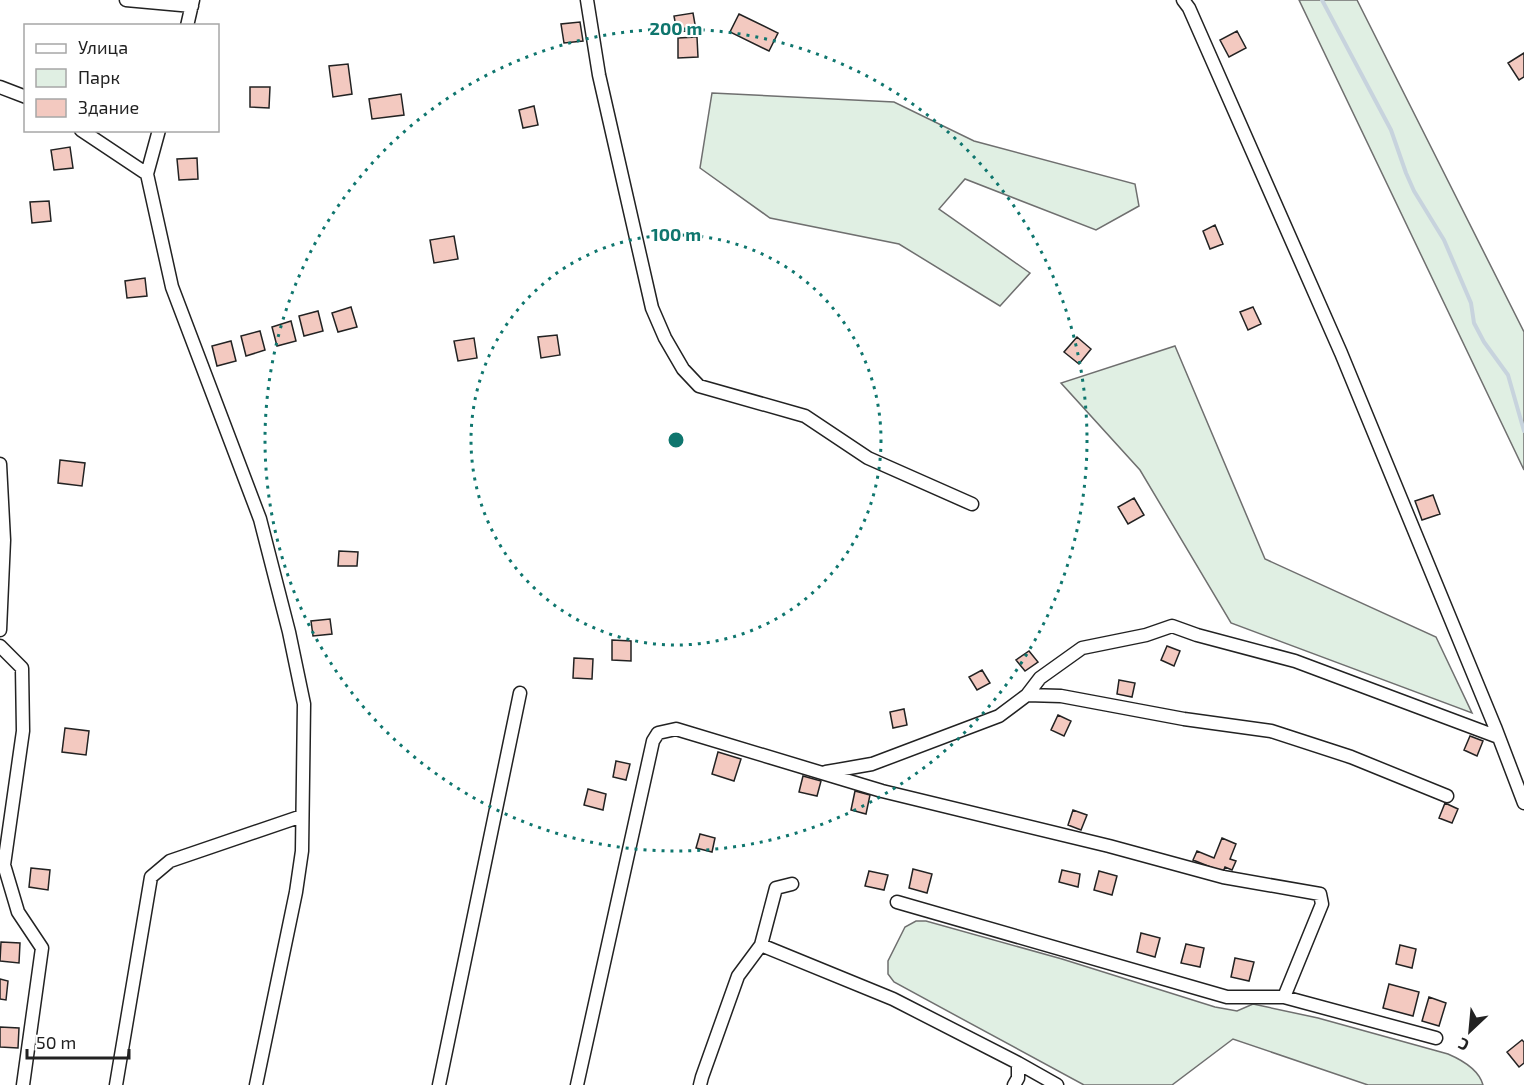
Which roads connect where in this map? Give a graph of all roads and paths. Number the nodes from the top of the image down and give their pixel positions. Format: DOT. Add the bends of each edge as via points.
graph roads {
  1 [pos="126,0"];
  2 [pos="586,0"];
  3 [pos="1183,0"];
  4 [pos="193,3"];
  5 [pos="188,24"];
  6 [pos="0,87"];
  7 [pos="24,96"];
  8 [pos="84,132"];
  9 [pos="158,132"];
  10 [pos="147,174"];
  11 [pos="0,464"];
  12 [pos="972,504"];
  13 [pos="0,630"];
  14 [pos="0,646"];
  15 [pos="520,693"];
  16 [pos="1027,694"];
  17 [pos="1498,737"];
  18 [pos="823,772"];
  19 [pos="1447,796"];
  20 [pos="1524,803"];
  21 [pos="302,816"];
  22 [pos="792,884"];
  23 [pos="897,902"];
  24 [pos="761,945"];
  25 [pos="1284,997"];
  26 [pos="1436,1038"];
  27 [pos="1018,1063"];
  28 [pos="23,1085"];
  29 [pos="116,1085"];
  30 [pos="256,1085"];
  31 [pos="439,1085"];
  32 [pos="577,1085"];
  33 [pos="700,1085"];
  34 [pos="1014,1085"];
  35 [pos="1057,1085"];
  1 -- 4 [label="street"];
  2 -- 12 [label="street" via="599,75 652,308 683,369 699,386 805,416 868,458"];
  3 -- 17 [label="street" via="1341,352"];
  4 -- 5 [label="street"];
  6 -- 7 [label="street"];
  8 -- 10 [label="street"];
  9 -- 10 [label="street"];
  10 -- 21 [label="street" via="172,287 260,519 289,632 304,704"];
  11 -- 13 [label="street" via="4,540"];
  14 -- 28 [label="street" via="22,668 23,731 4,865 18,912 42,948"];
  15 -- 31 [label="street"];
  16 -- 17 [label="street" via="1040,678 1082,648 1172,626 1295,661"];
  16 -- 18 [label="street" via="999,716 872,764"];
  16 -- 19 [label="street" via="1061,696 1271,731 1351,757"];
  17 -- 20 [label="street"];
  18 -- 25 [label="street" via="882,791 1223,877 1320,894 1322,904"];
  18 -- 32 [label="street" via="676,729 658,733"];
  21 -- 29 [label="street" via="170,861 151,877"];
  21 -- 30 [label="street" via="296,892"];
  22 -- 24 [label="street" via="776,888"];
  23 -- 25 [label="street" via="1227,997"];
  24 -- 27 [label="street" via="892,999"];
  24 -- 33 [label="street" via="738,976"];
  25 -- 26 [label="street"];
  27 -- 34 [label="street"];
  27 -- 35 [label="street"];
}
